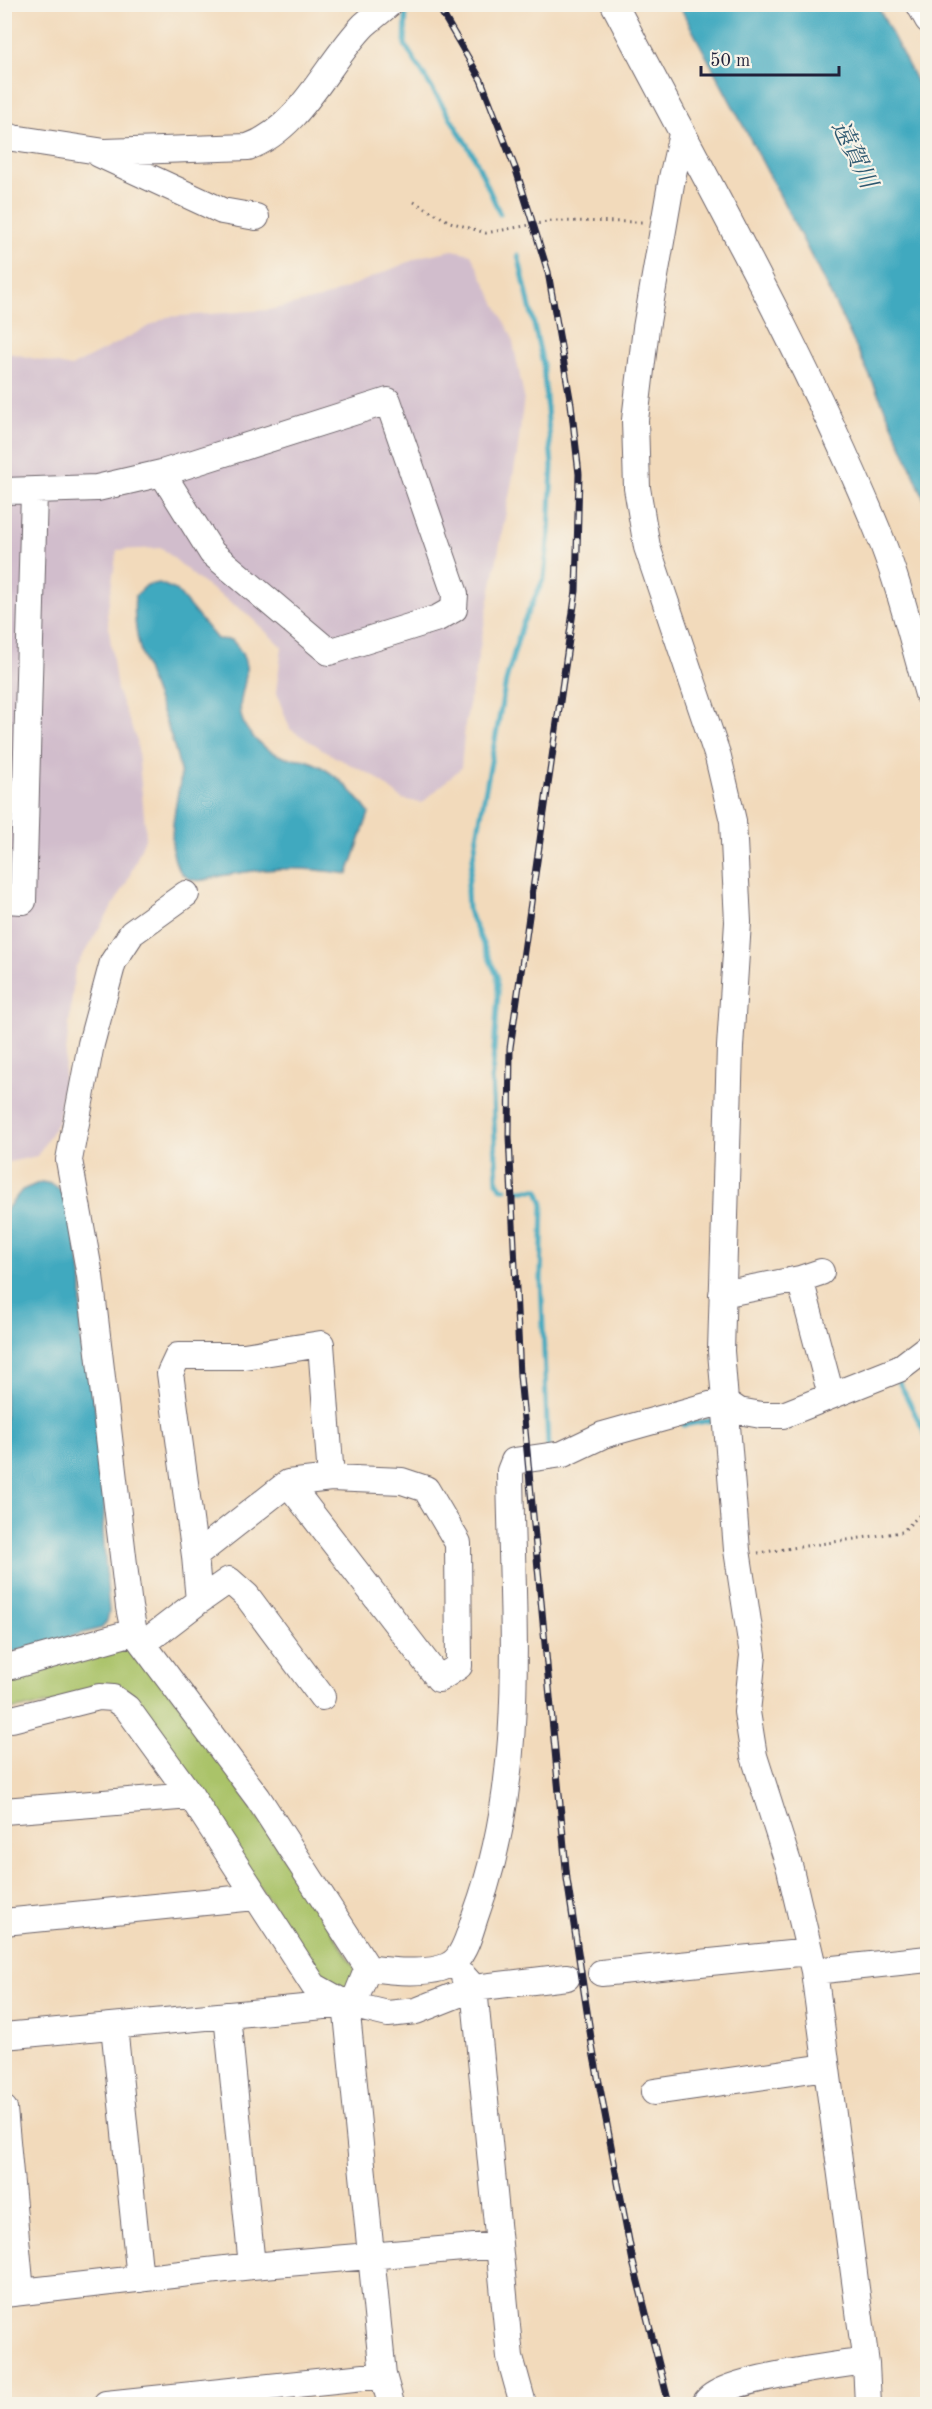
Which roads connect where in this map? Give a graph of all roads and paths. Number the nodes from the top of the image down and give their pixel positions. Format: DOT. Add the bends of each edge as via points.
graph roads {
  1 [pos="389,4"];
  2 [pos="614,4"];
  3 [pos="919,4"];
  4 [pos="927,20"];
  5 [pos="4,134"];
  6 [pos="682,134"];
  7 [pos="92,150"];
  8 [pos="414,202"];
  9 [pos="256,217"];
  10 [pos="663,222"];
  11 [pos="162,473"];
  12 [pos="4,491"];
  13 [pos="34,492"];
  14 [pos="927,694"];
  15 [pos="186,894"];
  16 [pos="4,900"];
  17 [pos="722,1294"];
  18 [pos="927,1347"];
  19 [pos="831,1395"];
  20 [pos="725,1412"];
  21 [pos="331,1478"];
  22 [pos="288,1483"];
  23 [pos="927,1507"];
  24 [pos="195,1556"];
  25 [pos="738,1556"];
  26 [pos="199,1601"];
  27 [pos="139,1638"];
  28 [pos="4,1668"];
  29 [pos="322,1697"];
  30 [pos="4,1717"];
  31 [pos="191,1796"];
  32 [pos="4,1811"];
  33 [pos="255,1897"];
  34 [pos="4,1922"];
  35 [pos="927,1959"];
  36 [pos="811,1961"];
  37 [pos="451,1964"];
  38 [pos="368,1968"];
  39 [pos="601,1973"];
  40 [pos="567,1977"];
  41 [pos="474,1988"];
  42 [pos="346,2004"];
  43 [pos="227,2015"];
  44 [pos="114,2026"];
  45 [pos="4,2036"];
  46 [pos="826,2067"];
  47 [pos="654,2092"];
  48 [pos="4,2109"];
  49 [pos="498,2245"];
  50 [pos="372,2256"];
  51 [pos="252,2266"];
  52 [pos="140,2279"];
  53 [pos="13,2293"];
  54 [pos="865,2361"];
  55 [pos="383,2375"];
  56 [pos="183,2400"];
  57 [pos="106,2404"];
  58 [pos="392,2404"];
  59 [pos="523,2404"];
  60 [pos="705,2404"];
  61 [pos="868,2404"];
  1 -- 7 [label="street" via="364,26 289,120 266,141 248,147"];
  2 -- 6 [label="street"];
  3 -- 4 [label="street"];
  5 -- 7 [label="street"];
  6 -- 10 [label="street"];
  6 -- 14 [label="street" via="786,335 878,530"];
  7 -- 9 [label="street" via="222,211"];
  8 -- 10 [label="path" via="450,222 486,233 552,221"];
  10 -- 17 [label="street" via="635,420 637,488 647,547 718,757 734,820 738,922"];
  11 -- 11 [label="street" via="388,401 455,594 454,609 438,618 329,652 212,553"];
  11 -- 13 [label="street" via="97,488"];
  12 -- 13 [label="street"];
  13 -- 16 [label="street" via="23,901"];
  15 -- 27 [label="street" via="132,933 113,962 91,1044 69,1160 90,1276"];
  17 -- 19 [label="street" via="811,1275"];
  17 -- 20 [label="street"];
  18 -- 19 [label="street" via="899,1370"];
  19 -- 20 [label="street" via="783,1415"];
  20 -- 25 [label="street"];
  20 -- 37 [label="street" via="603,1435 551,1455 514,1461 510,1471 515,1678 508,1767 487,1884 463,1950"];
  21 -- 22 [label="street"];
  21 -- 22 [label="street" via="402,1481 426,1489 458,1543 459,1666 439,1679"];
  21 -- 24 [label="street" via="321,1344 244,1356 178,1356 170,1373"];
  22 -- 24 [label="street"];
  23 -- 25 [label="path" via="902,1532"];
  24 -- 26 [label="street"];
  25 -- 36 [label="street" via="753,1656 747,1712 754,1756 790,1869"];
  26 -- 27 [label="street"];
  26 -- 29 [label="street" via="229,1580 247,1596"];
  27 -- 28 [label="street"];
  27 -- 38 [label="street" via="258,1798"];
  30 -- 31 [label="street" via="12,1719 99,1696 113,1698 127,1708"];
  31 -- 32 [label="street"];
  31 -- 33 [label="street"];
  33 -- 34 [label="street"];
  33 -- 42 [label="street" via="314,1986"];
  35 -- 36 [label="street"];
  36 -- 39 [label="street"];
  36 -- 46 [label="street"];
  37 -- 38 [label="street" via="411,1972"];
  37 -- 41 [label="street"];
  38 -- 42 [label="street" via="357,1995"];
  40 -- 41 [label="street"];
  41 -- 42 [label="street" via="416,2011 388,2014"];
  41 -- 49 [label="street"];
  42 -- 43 [label="street"];
  42 -- 50 [label="street"];
  43 -- 44 [label="street"];
  43 -- 51 [label="street"];
  44 -- 45 [label="street"];
  44 -- 52 [label="street"];
  46 -- 47 [label="street"];
  46 -- 54 [label="street"];
  48 -- 53 [label="street"];
  49 -- 50 [label="street"];
  49 -- 59 [label="street" via="510,2357"];
  50 -- 51 [label="street"];
  50 -- 55 [label="street"];
  51 -- 52 [label="street"];
  52 -- 53 [label="street"];
  54 -- 60 [label="street" via="750,2381 716,2393"];
  54 -- 61 [label="street"];
  55 -- 56 [label="street"];
  55 -- 58 [label="street"];
  56 -- 57 [label="street"];
}
